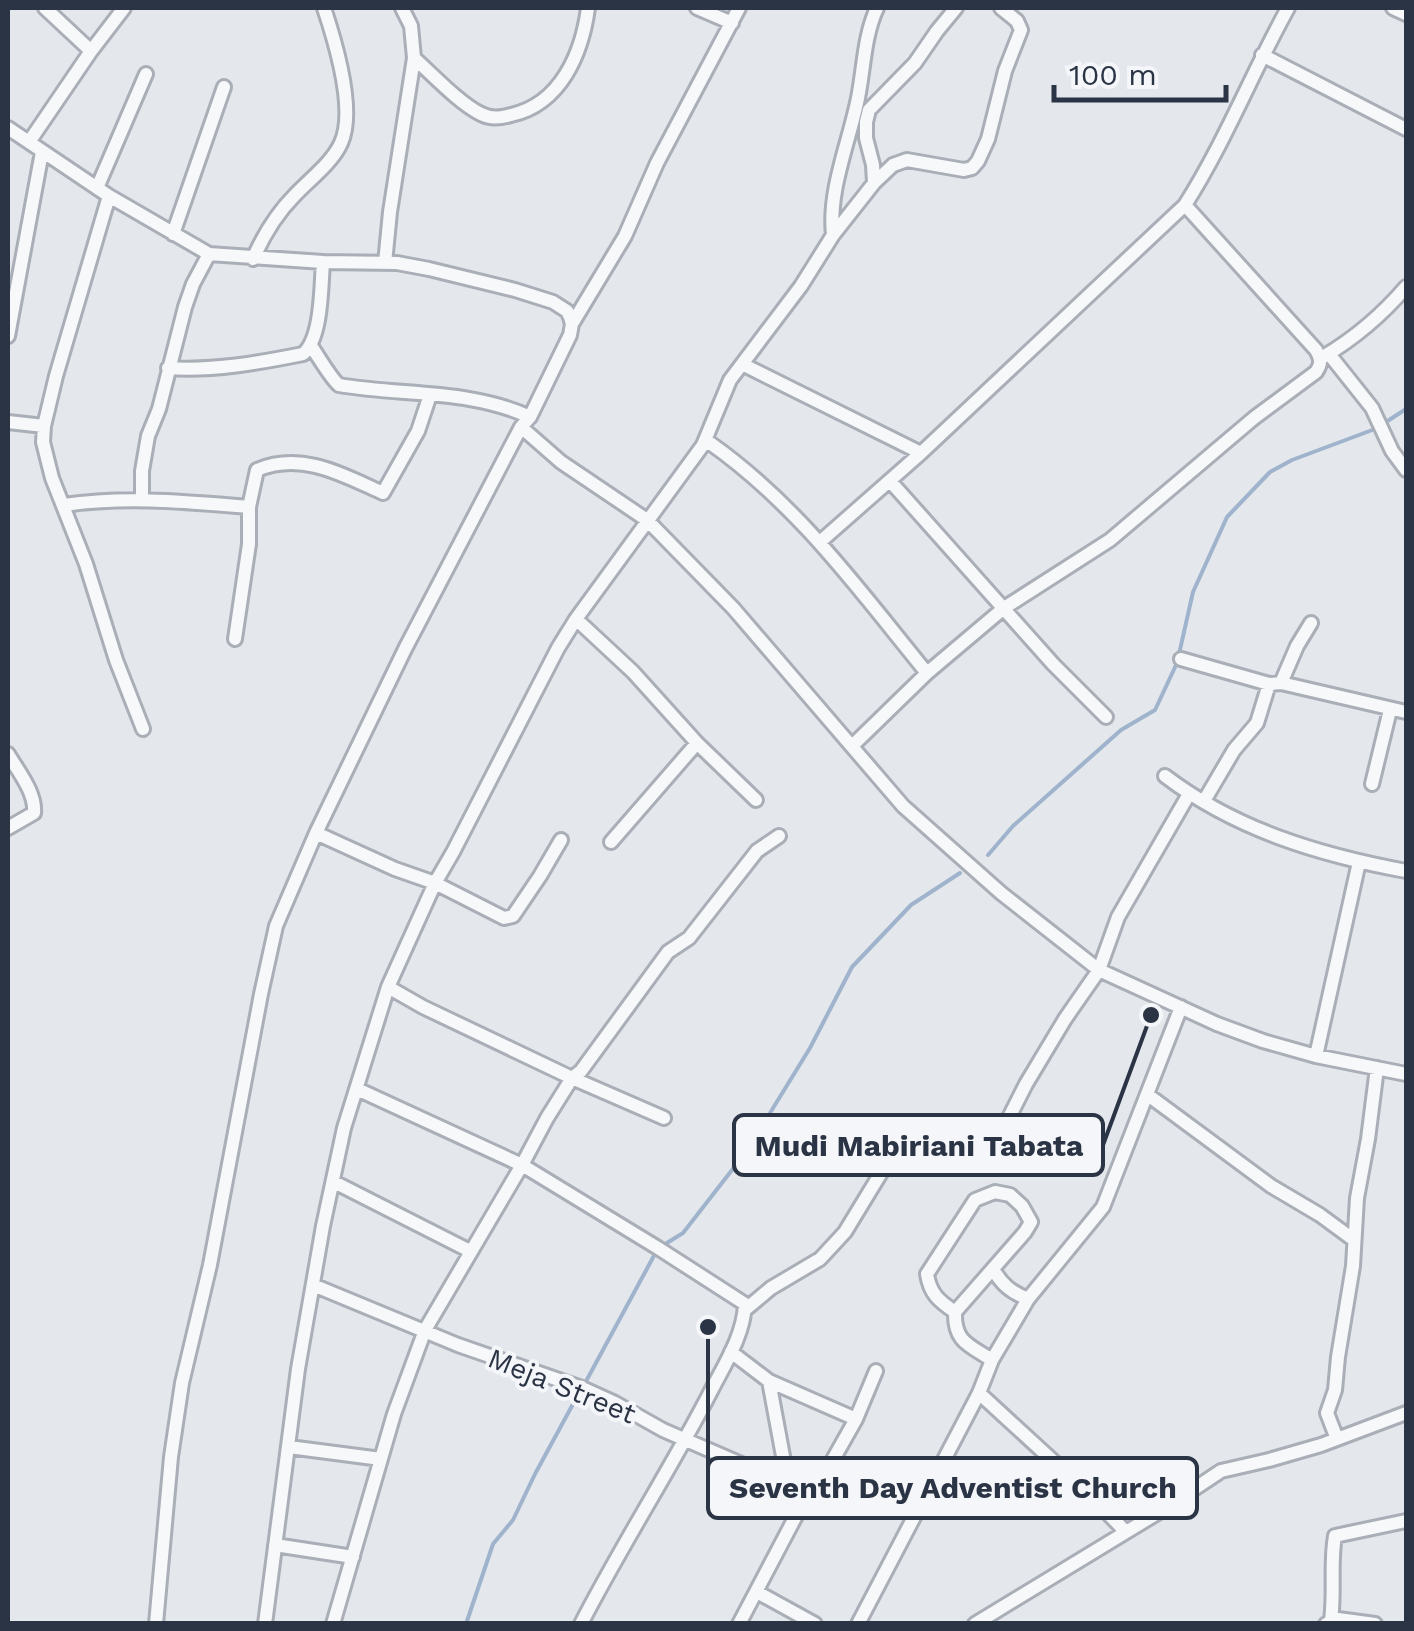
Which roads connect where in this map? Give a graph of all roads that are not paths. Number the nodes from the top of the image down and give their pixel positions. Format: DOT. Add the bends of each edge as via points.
graph roads {
  1 [pos="45,8"];
  2 [pos="124,8"];
  3 [pos="324,8"];
  4 [pos="402,8"];
  5 [pos="588,8"];
  6 [pos="697,8"];
  7 [pos="740,8"];
  8 [pos="876,8"];
  9 [pos="956,8"];
  10 [pos="1001,8"];
  11 [pos="1288,8"];
  12 [pos="1393,8"];
  13 [pos="1406,14"];
  14 [pos="732,23"];
  15 [pos="91,51"];
  16 [pos="1262,54"];
  17 [pos="414,58"];
  18 [pos="146,74"];
  19 [pos="224,87"];
  20 [pos="8,128"];
  21 [pos="1406,129"];
  22 [pos="29,142"];
  23 [pos="42,152"];
  24 [pos="874,183"];
  25 [pos="103,192"];
  26 [pos="1185,205"];
  27 [pos="173,234"];
  28 [pos="833,235"];
  29 [pos="209,254"];
  30 [pos="253,259"];
  31 [pos="323,262"];
  32 [pos="385,263"];
  33 [pos="12,280"];
  34 [pos="1406,287"];
  35 [pos="572,324"];
  36 [pos="8,336"];
  37 [pos="311,346"];
  38 [pos="1325,356"];
  39 [pos="742,364"];
  40 [pos="168,368"];
  41 [pos="430,395"];
  42 [pos="8,422"];
  43 [pos="526,422"];
  44 [pos="44,426"];
  45 [pos="704,444"];
  46 [pos="921,453"];
  47 [pos="1406,470"];
  48 [pos="890,481"];
  49 [pos="142,500"];
  50 [pos="64,506"];
  51 [pos="249,506"];
  52 [pos="647,520"];
  53 [pos="821,541"];
  54 [pos="1004,608"];
  55 [pos="576,619"];
  56 [pos="1311,623"];
  57 [pos="235,639"];
  58 [pos="1181,659"];
  59 [pos="927,673"];
  60 [pos="1275,684"];
  61 [pos="1390,710"];
  62 [pos="1406,712"];
  63 [pos="1106,717"];
  64 [pos="143,729"];
  65 [pos="697,744"];
  66 [pos="852,746"];
  67 [pos="8,754"];
  68 [pos="1165,776"];
  69 [pos="1372,784"];
  70 [pos="1189,794"];
  71 [pos="756,800"];
  72 [pos="1204,801"];
  73 [pos="8,828"];
  74 [pos="316,833"];
  75 [pos="779,836"];
  76 [pos="560,840"];
  77 [pos="611,842"];
  78 [pos="1359,862"];
  79 [pos="1406,871"];
  80 [pos="434,883"];
  81 [pos="1100,970"];
  82 [pos="388,987"];
  83 [pos="1181,1008"];
  84 [pos="1316,1056"];
  85 [pos="1377,1068"];
  86 [pos="1406,1074"];
  87 [pos="572,1078"];
  88 [pos="356,1089"];
  89 [pos="1148,1096"];
  90 [pos="664,1118"];
  91 [pos="990,1155"];
  92 [pos="890,1158"];
  93 [pos="522,1166"];
  94 [pos="334,1182"];
  95 [pos="1354,1240"];
  96 [pos="470,1252"];
  97 [pos="992,1269"];
  98 [pos="313,1285"];
  99 [pos="1028,1299"];
  100 [pos="746,1309"];
  101 [pos="955,1312"];
  102 [pos="425,1330"];
  103 [pos="731,1352"];
  104 [pos="992,1360"];
  105 [pos="876,1371"];
  106 [pos="769,1382"];
  107 [pos="979,1393"];
  108 [pos="1406,1413"];
  109 [pos="856,1420"];
  110 [pos="1337,1439"];
  111 [pos="686,1440"];
  112 [pos="289,1448"];
  113 [pos="381,1459"];
  114 [pos="788,1483"];
  115 [pos="808,1493"];
  116 [pos="1406,1521"];
  117 [pos="1126,1532"];
  118 [pos="275,1546"];
  119 [pos="353,1557"];
  120 [pos="757,1592"];
  121 [pos="1328,1622"];
  122 [pos="156,1624"];
  123 [pos="265,1624"];
  124 [pos="333,1624"];
  125 [pos="581,1624"];
  126 [pos="739,1624"];
  127 [pos="815,1624"];
  128 [pos="858,1624"];
  129 [pos="975,1624"];
  130 [pos="1375,1624"];
  1 -- 15 [label="street"];
  2 -- 15 [label="street"];
  3 -- 30 [label="street" via="345,102 342,140 279,212"];
  4 -- 17 [label="street" via="412,26"];
  5 -- 17 [label="street" via="576,57 560,85 521,113 482,115"];
  6 -- 14 [label="street"];
  7 -- 14 [label="street"];
  8 -- 28 [label="street" via="832,212"];
  9 -- 24 [label="street" via="869,110"];
  10 -- 24 [label="street" via="1021,30 978,161 964,170 908,160"];
  11 -- 16 [label="street"];
  12 -- 13 [label="street"];
  14 -- 35 [label="street" via="626,236"];
  15 -- 22 [label="street"];
  16 -- 21 [label="street"];
  16 -- 26 [label="street"];
  17 -- 32 [label="street"];
  18 -- 25 [label="street"];
  19 -- 27 [label="street"];
  20 -- 22 [label="street"];
  22 -- 23 [label="street"];
  23 -- 25 [label="street"];
  23 -- 33 [label="street"];
  24 -- 28 [label="street"];
  25 -- 27 [label="street"];
  25 -- 44 [label="street"];
  26 -- 38 [label="street"];
  26 -- 46 [label="street"];
  27 -- 29 [label="street"];
  28 -- 39 [label="street"];
  29 -- 30 [label="street"];
  29 -- 40 [label="street"];
  30 -- 31 [label="street"];
  31 -- 32 [label="street"];
  31 -- 37 [label="street"];
  32 -- 35 [label="street" via="553,302"];
  33 -- 36 [label="street"];
  34 -- 38 [label="street" via="1362,332"];
  35 -- 43 [label="street"];
  37 -- 40 [label="street" via="303,354 248,364"];
  37 -- 41 [label="street" via="339,386"];
  38 -- 47 [label="street" via="1372,408"];
  38 -- 54 [label="street" via="1316,372 1110,540"];
  39 -- 45 [label="street"];
  39 -- 46 [label="street"];
  40 -- 49 [label="street" via="148,436"];
  41 -- 43 [label="street" via="505,405"];
  41 -- 51 [label="street" via="383,494 319,466 279,464 257,470"];
  42 -- 44 [label="street"];
  43 -- 52 [label="street" via="560,462"];
  43 -- 74 [label="street"];
  44 -- 50 [label="street" via="45,453"];
  45 -- 52 [label="street"];
  45 -- 53 [label="street" via="766,486"];
  46 -- 48 [label="street"];
  48 -- 53 [label="street"];
  48 -- 54 [label="street"];
  49 -- 50 [label="street"];
  49 -- 51 [label="street"];
  50 -- 64 [label="street"];
  51 -- 57 [label="street"];
  52 -- 55 [label="street"];
  52 -- 66 [label="street"];
  53 -- 59 [label="street"];
  54 -- 59 [label="street"];
  54 -- 63 [label="street"];
  55 -- 65 [label="street"];
  55 -- 80 [label="street"];
  56 -- 60 [label="street"];
  58 -- 60 [label="street"];
  59 -- 66 [label="street"];
  60 -- 61 [label="street"];
  60 -- 72 [label="street" via="1257,724"];
  61 -- 62 [label="street"];
  61 -- 69 [label="street"];
  65 -- 71 [label="street"];
  65 -- 77 [label="street"];
  66 -- 81 [label="street" via="934,836"];
  67 -- 73 [label="street" via="35,809"];
  68 -- 70 [label="street"];
  70 -- 72 [label="street"];
  70 -- 81 [label="street" via="1118,917"];
  72 -- 78 [label="street" via="1268,834"];
  74 -- 80 [label="street"];
  74 -- 122 [label="street" via="274,936 185,1367"];
  75 -- 87 [label="street" via="756,851 689,938 668,952"];
  76 -- 80 [label="street" via="510,918"];
  78 -- 79 [label="street"];
  78 -- 84 [label="street"];
  80 -- 82 [label="street"];
  81 -- 83 [label="street"];
  81 -- 91 [label="street" via="1026,1084"];
  82 -- 87 [label="street"];
  82 -- 88 [label="street"];
  83 -- 84 [label="street"];
  83 -- 89 [label="street"];
  84 -- 85 [label="street"];
  85 -- 86 [label="street"];
  85 -- 95 [label="street"];
  87 -- 90 [label="street"];
  87 -- 93 [label="street"];
  88 -- 93 [label="street"];
  88 -- 94 [label="street"];
  89 -- 95 [label="street"];
  89 -- 99 [label="street" via="1103,1207"];
  92 -- 100 [label="street" via="845,1232 820,1259"];
  93 -- 96 [label="street"];
  93 -- 100 [label="street"];
  94 -- 96 [label="street"];
  94 -- 98 [label="street"];
  95 -- 110 [label="street" via="1328,1410"];
  96 -- 102 [label="street"];
  97 -- 99 [label="street"];
  97 -- 101 [label="street"];
  97 -- 101 [label="street" via="1030,1222 1010,1195 995,1192 975,1200 927,1274 929,1288"];
  98 -- 102 [label="street, Meja Street"];
  98 -- 112 [label="street"];
  99 -- 104 [label="street"];
  100 -- 103 [label="street"];
  101 -- 104 [label="street" via="960,1338"];
  102 -- 111 [label="street, Meja Street" via="582,1388"];
  102 -- 113 [label="street"];
  103 -- 106 [label="street"];
  103 -- 111 [label="street"];
  104 -- 107 [label="street"];
  105 -- 109 [label="street"];
  106 -- 109 [label="street"];
  106 -- 114 [label="street"];
  107 -- 117 [label="street"];
  107 -- 128 [label="street"];
  108 -- 110 [label="street"];
  109 -- 115 [label="street"];
  110 -- 117 [label="street" via="1222,1471"];
  111 -- 114 [label="street, Meja Street"];
  111 -- 125 [label="street"];
  112 -- 113 [label="street"];
  112 -- 118 [label="street"];
  113 -- 119 [label="street"];
  114 -- 115 [label="street, Meja Street"];
  115 -- 120 [label="street"];
  116 -- 121 [label="street" via="1334,1536"];
  117 -- 129 [label="street"];
  118 -- 119 [label="street"];
  118 -- 123 [label="street"];
  119 -- 124 [label="street"];
  120 -- 126 [label="street"];
  120 -- 127 [label="street"];
  121 -- 130 [label="street"];
}
